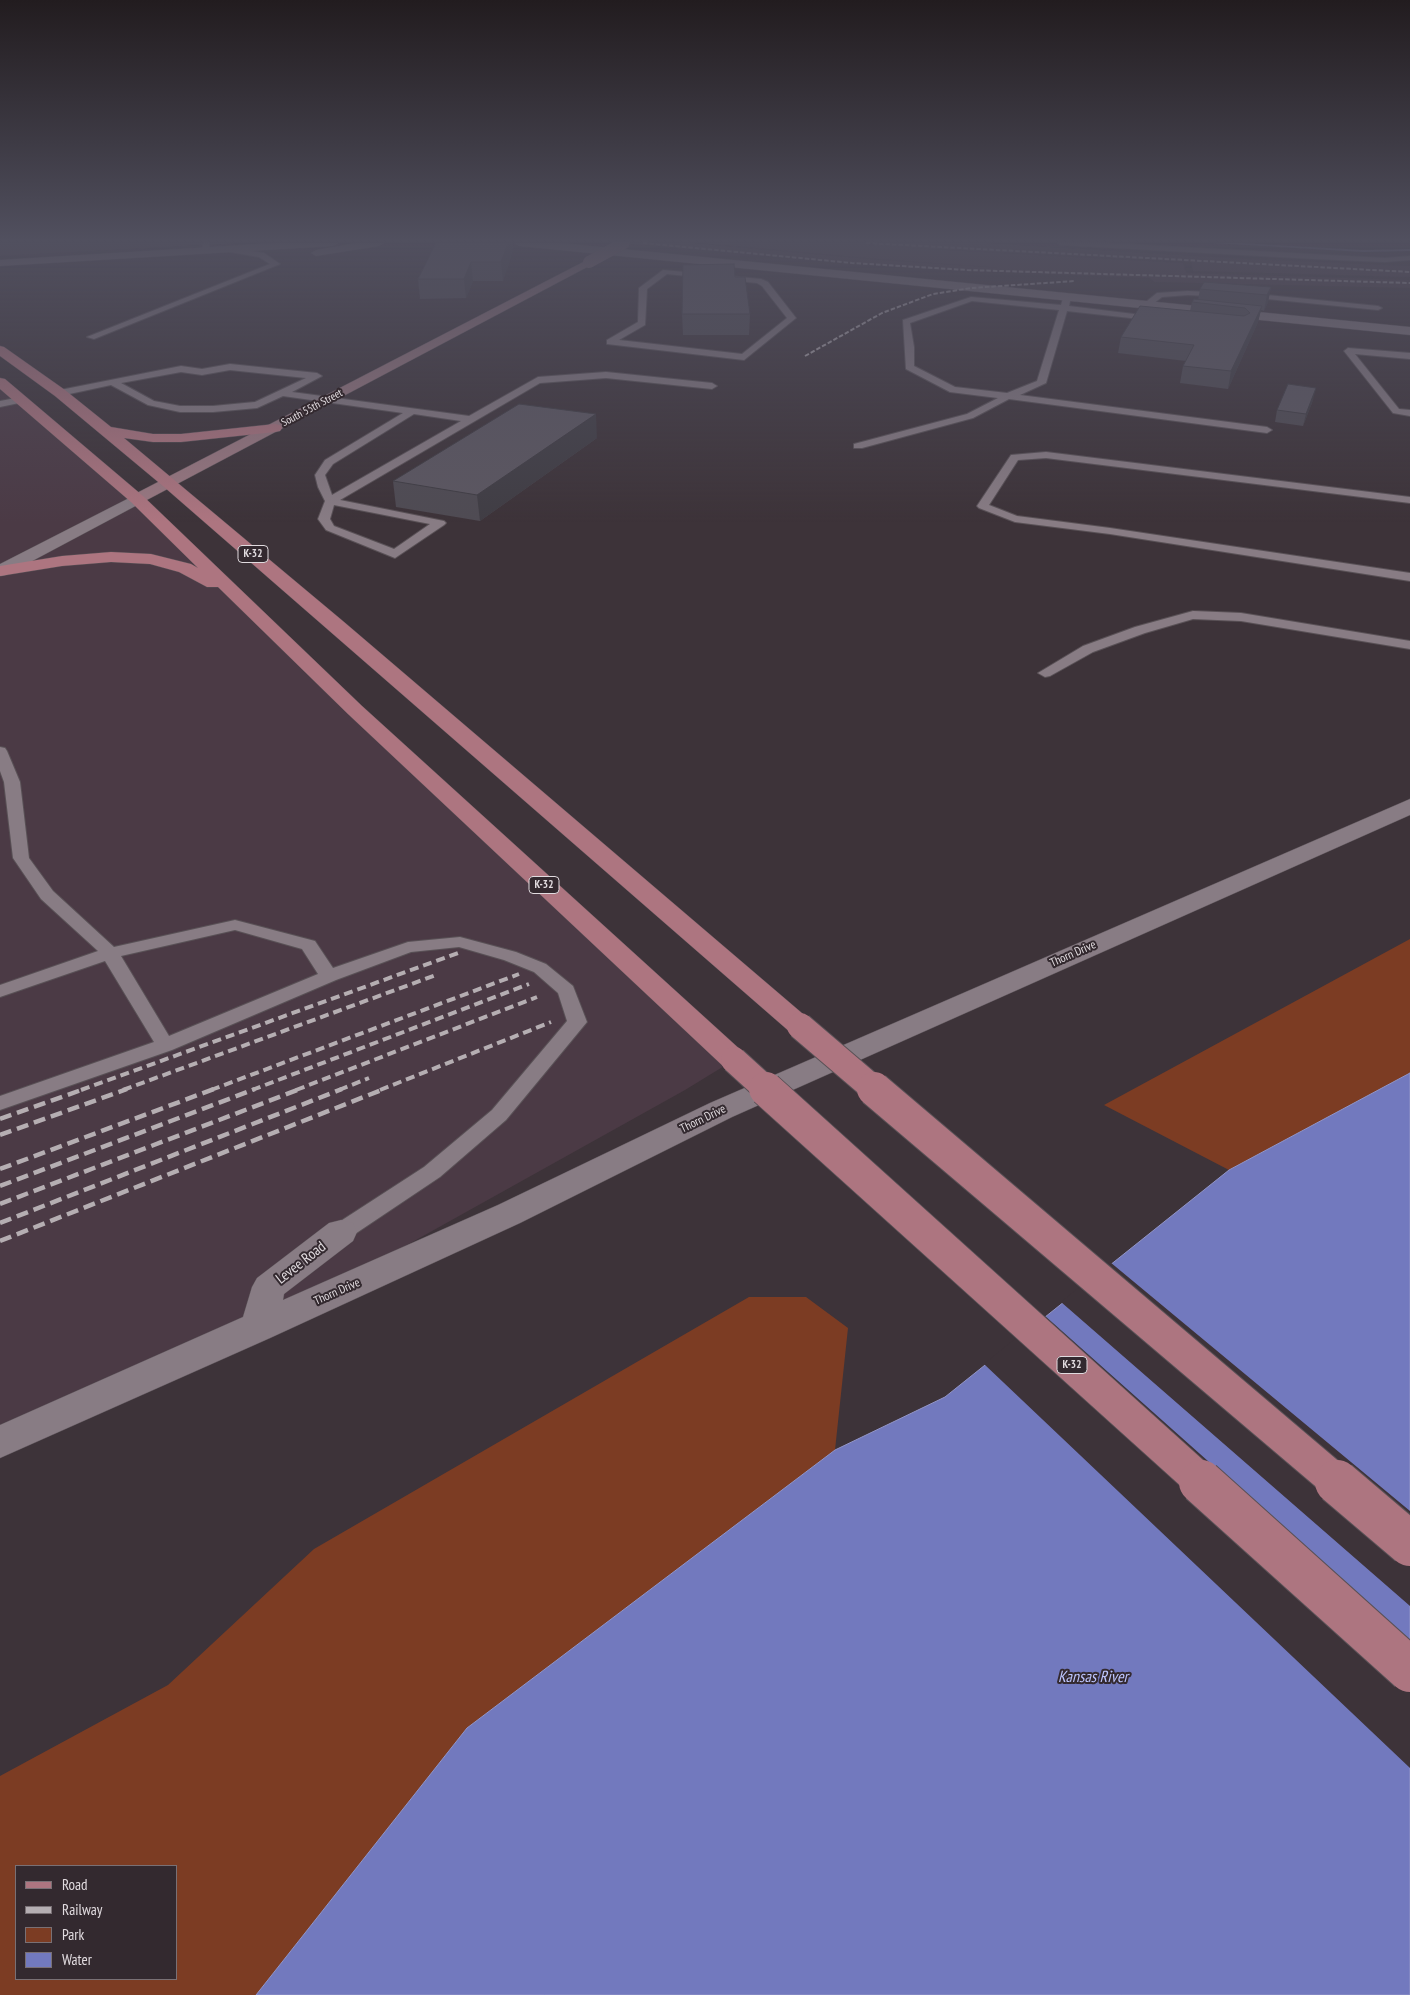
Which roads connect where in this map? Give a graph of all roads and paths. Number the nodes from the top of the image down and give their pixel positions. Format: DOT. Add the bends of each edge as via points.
graph roads {
  1 [pos="449,336"];
  2 [pos="619,336"];
  3 [pos="770,336"];
  4 [pos="908,336"];
  5 [pos="1055,336"];
  6 [pos="0,350"];
  7 [pos="1410,356"];
  8 [pos="0,382"];
  9 [pos="112,382"];
  10 [pos="712,386"];
  11 [pos="60,393"];
  12 [pos="281,393"];
  13 [pos="1008,396"];
  14 [pos="21,400"];
  15 [pos="328,400"];
  16 [pos="0,404"];
  17 [pos="412,411"];
  18 [pos="1410,413"];
  19 [pos="469,420"];
  20 [pos="275,428"];
  21 [pos="1267,430"];
  22 [pos="105,431"];
  23 [pos="858,446"];
  24 [pos="169,483"];
  25 [pos="137,500"];
  26 [pos="1410,500"];
  27 [pos="330,501"];
  28 [pos="0,571"];
  29 [pos="1410,577"];
  30 [pos="241,598"];
  31 [pos="1410,645"];
  32 [pos="1045,673"];
  33 [pos="0,751"];
  34 [pos="1410,806"];
  35 [pos="110,953"];
  36 [pos="329,976"];
  37 [pos="0,991"];
  38 [pos="165,1044"];
  39 [pos="0,1103"];
  40 [pos="341,1232"];
  41 [pos="258,1328"];
  42 [pos="0,1442"];
  43 [pos="1410,1544"];
  44 [pos="1410,1670"];
  1 -- 15 [label="main road, South 55th Street, bridge"];
  2 -- 3 [label="lane" via="610,342 744,357"];
  4 -- 13 [label="lane" via="909,368 953,390"];
  5 -- 13 [label="lane" via="1041,383"];
  6 -- 11 [label="main road, K-32"];
  7 -- 18 [label="lane" via="1348,351 1396,411"];
  8 -- 14 [label="main road, K-32"];
  9 -- 11 [label="lane"];
  9 -- 12 [label="lane" via="152,403 180,409 257,405"];
  9 -- 12 [label="lane" via="181,369 202,372 230,367 317,376"];
  10 -- 19 [label="lane" via="606,375 538,380"];
  11 -- 22 [label="main road, K-32"];
  12 -- 15 [label="lane"];
  13 -- 21 [label="lane"];
  13 -- 23 [label="lane" via="970,416"];
  14 -- 16 [label="lane"];
  14 -- 25 [label="main road, K-32"];
  15 -- 17 [label="lane"];
  15 -- 20 [label="main road, South 55th Street"];
  17 -- 19 [label="lane"];
  17 -- 27 [label="lane" via="329,462 320,474"];
  19 -- 27 [label="lane"];
  20 -- 22 [label="main road" via="181,438 153,438"];
  20 -- 24 [label="main road, South 55th Street"];
  22 -- 24 [label="main road, K-32"];
  24 -- 25 [label="main road, South 55th Street"];
  24 -- 43 [label="main road, K-32, bridge" via="800,1026"];
  25 -- 28 [label="street, South 55th Street"];
  25 -- 30 [label="main road, K-32"];
  26 -- 29 [label="lane" via="1046,454 1016,458 983,506 1015,519"];
  27 -- 27 [label="lane" via="376,510 440,523 395,554 330,528 324,519"];
  28 -- 30 [label="main road" via="111,557 152,559 185,568"];
  30 -- 44 [label="main road, K-32, bridge" via="355,710 734,1060"];
  31 -- 32 [label="lane" via="1241,617 1192,615 1088,649"];
  33 -- 35 [label="lane" via="12,782 21,858 47,895"];
  34 -- 41 [label="street, Thorn Drive" via="721,1110 509,1214"];
  35 -- 36 [label="lane" via="235,925 309,945"];
  35 -- 37 [label="lane"];
  35 -- 38 [label="lane"];
  36 -- 38 [label="lane"];
  36 -- 40 [label="lane" via="408,947 460,942 540,968 566,990 577,1022 498,1116 432,1172"];
  38 -- 39 [label="lane"];
  40 -- 41 [label="street, Levee Road" via="269,1287"];
  41 -- 42 [label="street, Thorn Drive"];
}
